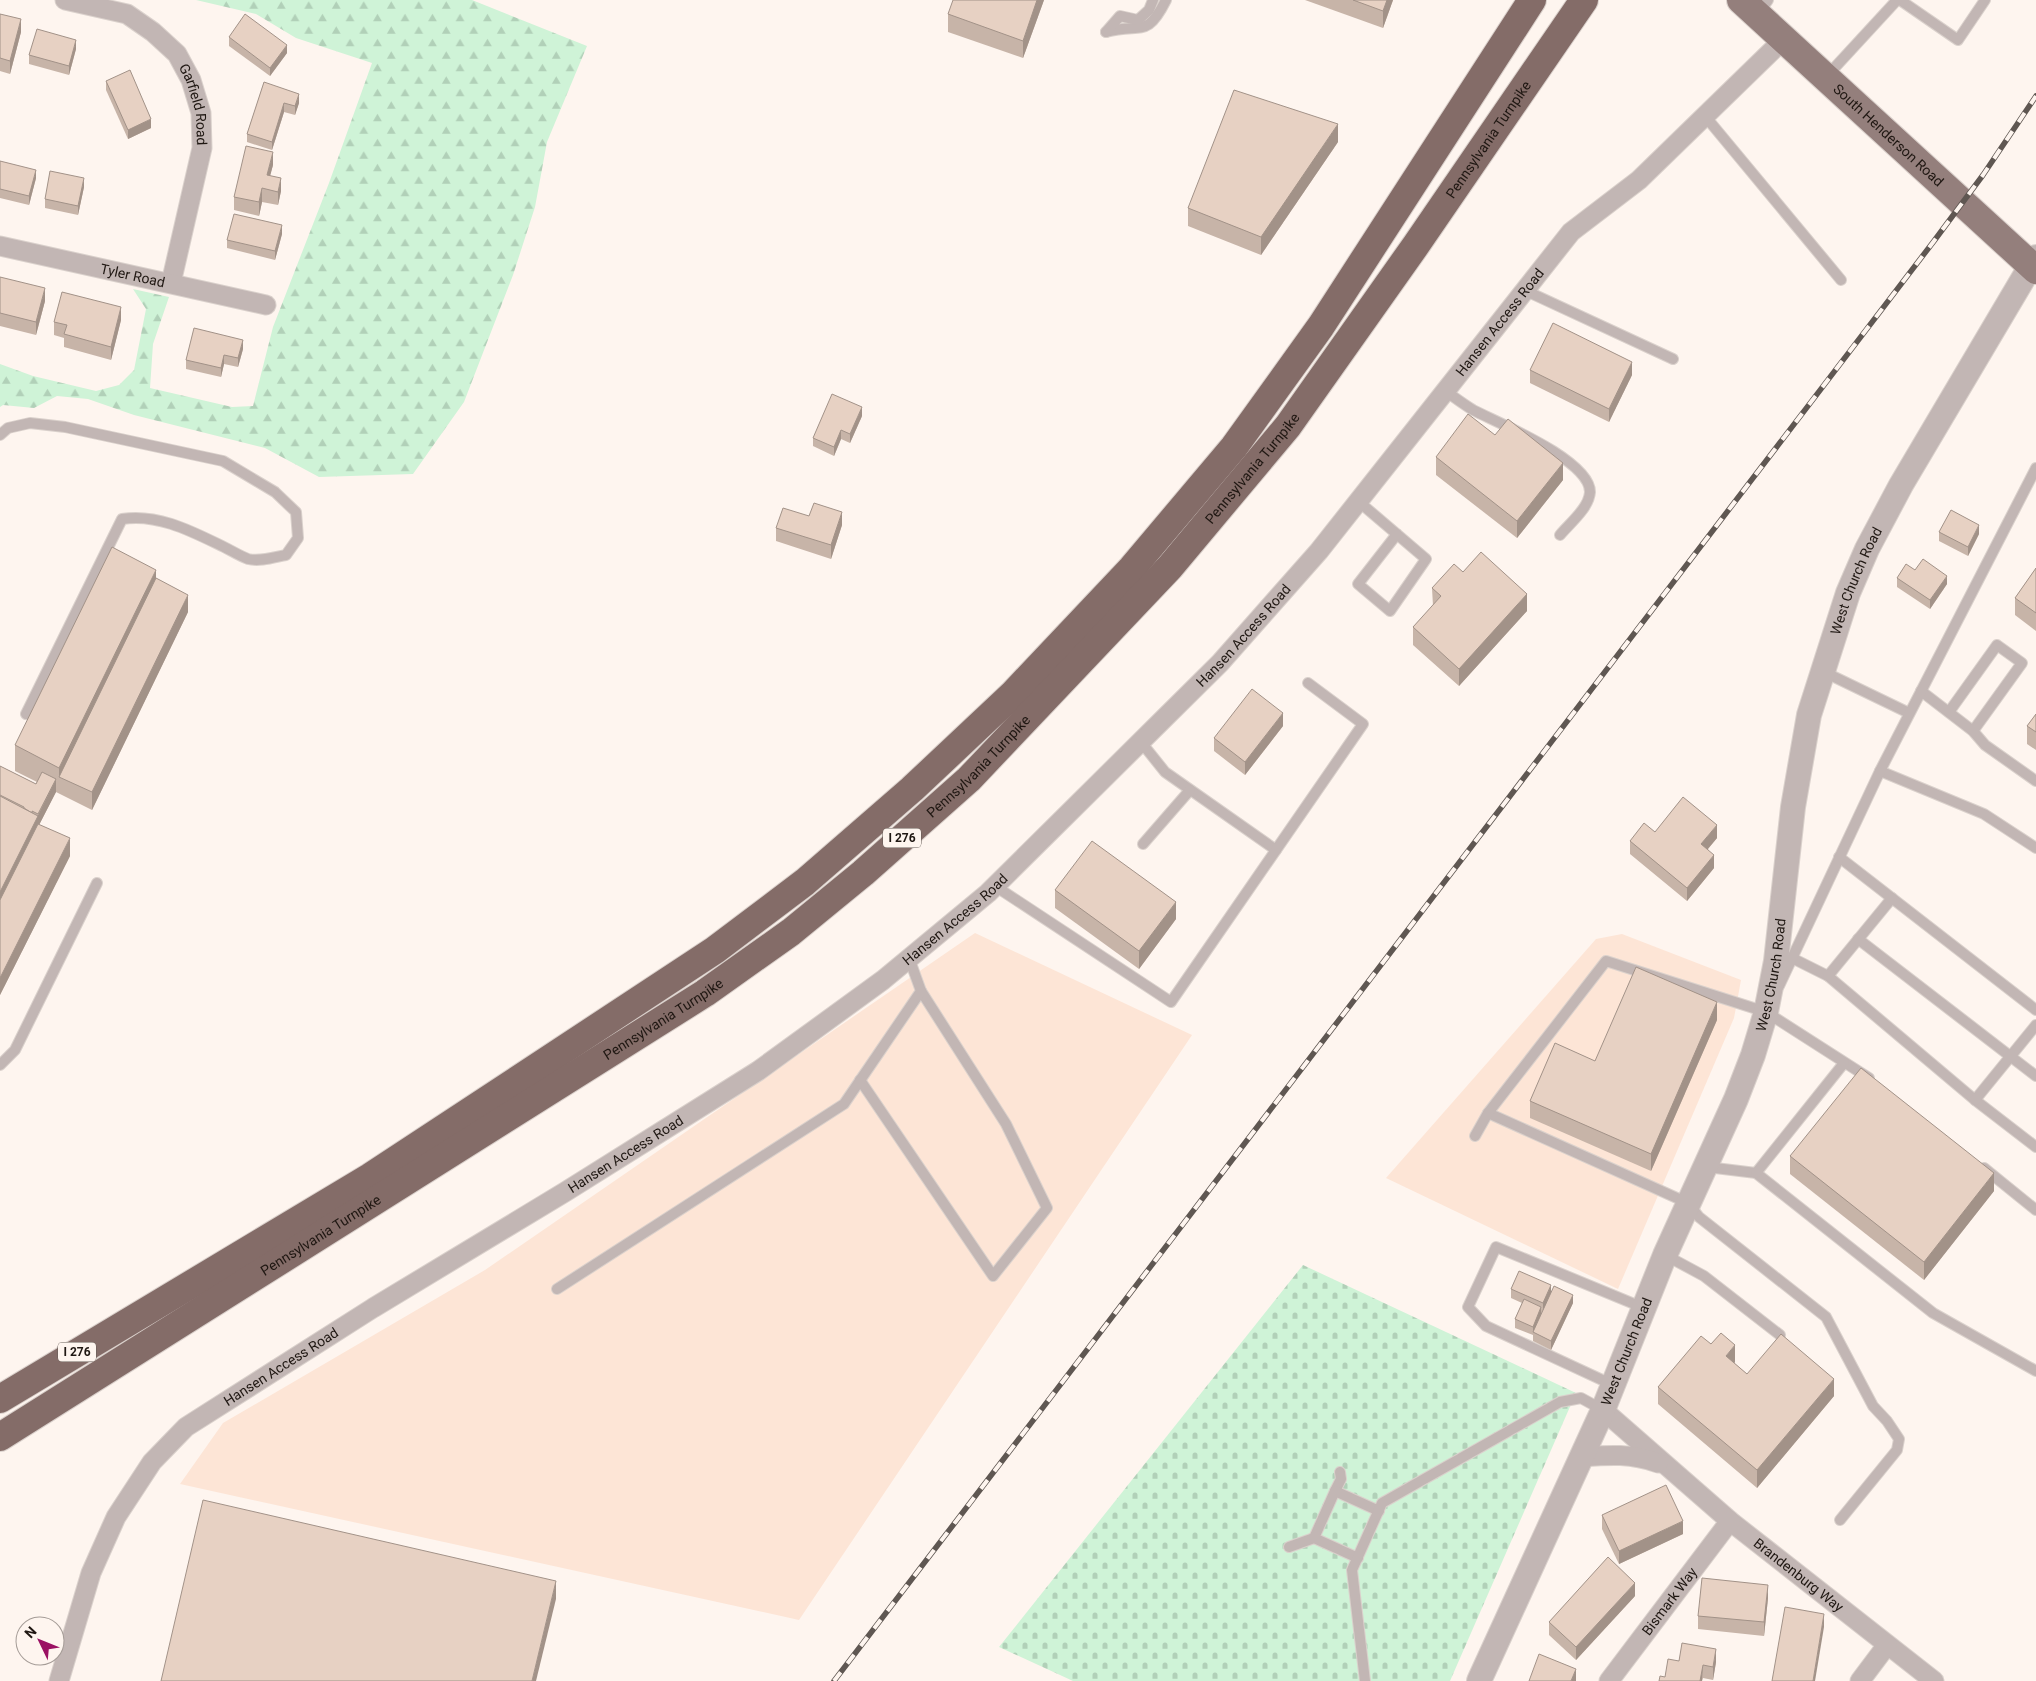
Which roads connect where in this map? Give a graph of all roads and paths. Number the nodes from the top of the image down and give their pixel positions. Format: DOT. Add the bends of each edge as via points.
graph roads {
  1 [pos="65,0"];
  2 [pos="1153,0"];
  3 [pos="1166,0"];
  4 [pos="1532,0"];
  5 [pos="1584,0"];
  6 [pos="1899,0"];
  7 [pos="1985,0"];
  8 [pos="1756,5"];
  9 [pos="1784,39"];
  10 [pos="1826,78"];
  11 [pos="1705,116"];
  12 [pos="0,246"];
  13 [pos="2034,265"];
  14 [pos="1841,280"];
  15 [pos="171,284"];
  16 [pos="1524,290"];
  17 [pos="266,305"];
  18 [pos="1673,359"];
  19 [pos="1444,390"];
  20 [pos="0,435"];
  21 [pos="2036,468"];
  22 [pos="1358,501"];
  23 [pos="1396,534"];
  24 [pos="1560,535"];
  25 [pos="1822,671"];
  26 [pos="1308,683"];
  27 [pos="1921,691"];
  28 [pos="1949,712"];
  29 [pos="1909,713"];
  30 [pos="26,714"];
  31 [pos="1973,731"];
  32 [pos="1141,742"];
  33 [pos="1880,771"];
  34 [pos="2036,781"];
  35 [pos="1190,790"];
  36 [pos="1143,844"];
  37 [pos="2036,848"];
  38 [pos="1276,850"];
  39 [pos="1839,857"];
  40 [pos="97,883"];
  41 [pos="995,886"];
  42 [pos="1892,898"];
  43 [pos="1858,939"];
  44 [pos="909,958"];
  45 [pos="1794,959"];
  46 [pos="1828,976"];
  47 [pos="921,990"];
  48 [pos="2036,1010"];
  49 [pos="1766,1012"];
  50 [pos="2036,1025"];
  51 [pos="2011,1056"];
  52 [pos="1844,1063"];
  53 [pos="0,1065"];
  54 [pos="2036,1076"];
  55 [pos="860,1080"];
  56 [pos="1876,1083"];
  57 [pos="1975,1100"];
  58 [pos="1488,1113"];
  59 [pos="1475,1136"];
  60 [pos="2036,1147"];
  61 [pos="1974,1160"];
  62 [pos="1707,1167"];
  63 [pos="1756,1172"];
  64 [pos="1688,1203"];
  65 [pos="2036,1210"];
  66 [pos="1666,1255"];
  67 [pos="557,1289"];
  68 [pos="1644,1308"];
  69 [pos="1780,1335"];
  70 [pos="2036,1371"];
  71 [pos="1612,1385"];
  72 [pos="6,1394"];
  73 [pos="1602,1410"];
  74 [pos="0,1437"];
  75 [pos="1581,1457"];
  76 [pos="1666,1466"];
  77 [pos="1340,1472"];
  78 [pos="1336,1491"];
  79 [pos="1379,1511"];
  80 [pos="1840,1520"];
  81 [pos="1730,1522"];
  82 [pos="1314,1538"];
  83 [pos="1290,1546"];
  84 [pos="1358,1558"];
  85 [pos="1887,1645"];
  86 [pos="59,1681"];
  87 [pos="1365,1681"];
  88 [pos="1479,1681"];
  89 [pos="1609,1681"];
  90 [pos="1860,1681"];
  91 [pos="1934,1681"];
  1 -- 15 [label="street, Garfield Road" via="127,14 176,54 190,80 201,113 202,148"];
  2 -- 3 [label="lane" via="1150,10 1138,20 1120,16 1106,32 1120,28 1138,30 1156,20"];
  4 -- 72 [label="highway, Pennsylvania Turnpike / I 276" via="1321,326 1234,447 1132,568 1019,688 912,789 806,882 715,950 370,1176"];
  5 -- 74 [label="highway, Pennsylvania Turnpike / I 276" via="1288,426 1170,567 962,785 791,932 705,993"];
  6 -- 7 [label="lane" via="1958,40"];
  6 -- 10 [label="lane"];
  8 -- 9 [label="main road, South Henderson Road"];
  9 -- 10 [label="main road, South Henderson Road"];
  9 -- 11 [label="street, Hansen Access Road"];
  10 -- 13 [label="main road, South Henderson Road"];
  11 -- 14 [label="lane"];
  11 -- 16 [label="street, Hansen Access Road" via="1639,180 1572,232"];
  12 -- 15 [label="street, Tyler Road"];
  13 -- 25 [label="street, West Church Road" via="1901,485 1867,548"];
  15 -- 17 [label="street, Tyler Road"];
  16 -- 18 [label="lane"];
  16 -- 19 [label="street, Hansen Access Road"];
  19 -- 22 [label="street, Hansen Access Road"];
  19 -- 24 [label="lane" via="1472,409 1552,449 1586,480 1590,491 1587,504"];
  20 -- 30 [label="lane" via="8,428 30,422 223,461 275,492 296,512 298,538 286,555 266,559 249,559 198,534 157,519 122,519"];
  21 -- 27 [label="lane"];
  22 -- 23 [label="lane"];
  22 -- 32 [label="street, Hansen Access Road" via="1319,551 1220,663"];
  23 -- 23 [label="lane" via="1426,559 1390,611 1358,584"];
  25 -- 29 [label="lane"];
  25 -- 49 [label="street, West Church Road" via="1800,762 1781,926"];
  26 -- 38 [label="lane" via="1363,724"];
  27 -- 28 [label="lane"];
  27 -- 29 [label="lane"];
  28 -- 31 [label="lane"];
  28 -- 31 [label="lane" via="1997,645 2022,663"];
  29 -- 33 [label="lane"];
  31 -- 34 [label="lane" via="1985,745"];
  32 -- 35 [label="lane" via="1165,772"];
  32 -- 41 [label="street, Hansen Access Road"];
  33 -- 37 [label="lane" via="1984,814"];
  33 -- 39 [label="lane"];
  35 -- 36 [label="lane"];
  35 -- 38 [label="lane"];
  38 -- 41 [label="lane" via="1171,1002"];
  39 -- 42 [label="lane"];
  39 -- 45 [label="lane"];
  40 -- 53 [label="lane" via="15,1050"];
  41 -- 44 [label="street, Hansen Access Road"];
  42 -- 43 [label="lane"];
  42 -- 48 [label="lane"];
  43 -- 46 [label="lane"];
  43 -- 51 [label="lane"];
  44 -- 47 [label="lane"];
  44 -- 86 [label="street, Hansen Access Road" via="758,1071 186,1427 152,1462 116,1517 91,1573"];
  45 -- 46 [label="lane"];
  45 -- 49 [label="lane"];
  46 -- 57 [label="lane"];
  47 -- 55 [label="lane"];
  47 -- 55 [label="lane" via="1006,1124 1047,1208 993,1276"];
  49 -- 52 [label="lane"];
  49 -- 58 [label="lane" via="1606,960"];
  49 -- 62 [label="street, West Church Road" via="1736,1099"];
  50 -- 51 [label="lane"];
  51 -- 54 [label="lane"];
  51 -- 57 [label="lane"];
  52 -- 56 [label="lane"];
  52 -- 63 [label="lane"];
  55 -- 67 [label="lane" via="844,1104"];
  57 -- 60 [label="lane"];
  58 -- 59 [label="lane"];
  58 -- 64 [label="lane"];
  61 -- 65 [label="lane"];
  62 -- 63 [label="lane"];
  62 -- 64 [label="street, West Church Road"];
  63 -- 70 [label="lane" via="1933,1313"];
  64 -- 66 [label="street, West Church Road"];
  64 -- 80 [label="lane" via="1700,1217 1826,1317 1873,1406 1899,1439 1897,1450"];
  66 -- 68 [label="street, West Church Road"];
  66 -- 69 [label="lane" via="1704,1276"];
  68 -- 71 [label="street, West Church Road"];
  68 -- 71 [label="lane" via="1496,1246 1468,1307 1486,1326"];
  71 -- 73 [label="street, West Church Road"];
  73 -- 75 [label="street, West Church Road"];
  73 -- 76 [label="street, Brandenburg Way"];
  73 -- 79 [label="lane" via="1581,1398 1560,1402 1382,1503"];
  75 -- 76 [label="street, Brandenburg Way" via="1640,1456"];
  75 -- 88 [label="street, West Church Road"];
  76 -- 81 [label="street, Brandenburg Way"];
  77 -- 78 [label="lane"];
  78 -- 79 [label="lane"];
  78 -- 82 [label="lane"];
  79 -- 84 [label="lane"];
  81 -- 85 [label="street, Brandenburg Way"];
  81 -- 89 [label="street, Bismark Way"];
  82 -- 83 [label="lane"];
  82 -- 84 [label="lane"];
  84 -- 87 [label="lane" via="1352,1570"];
  85 -- 90 [label="street"];
  85 -- 91 [label="street, Brandenburg Way"];
}
